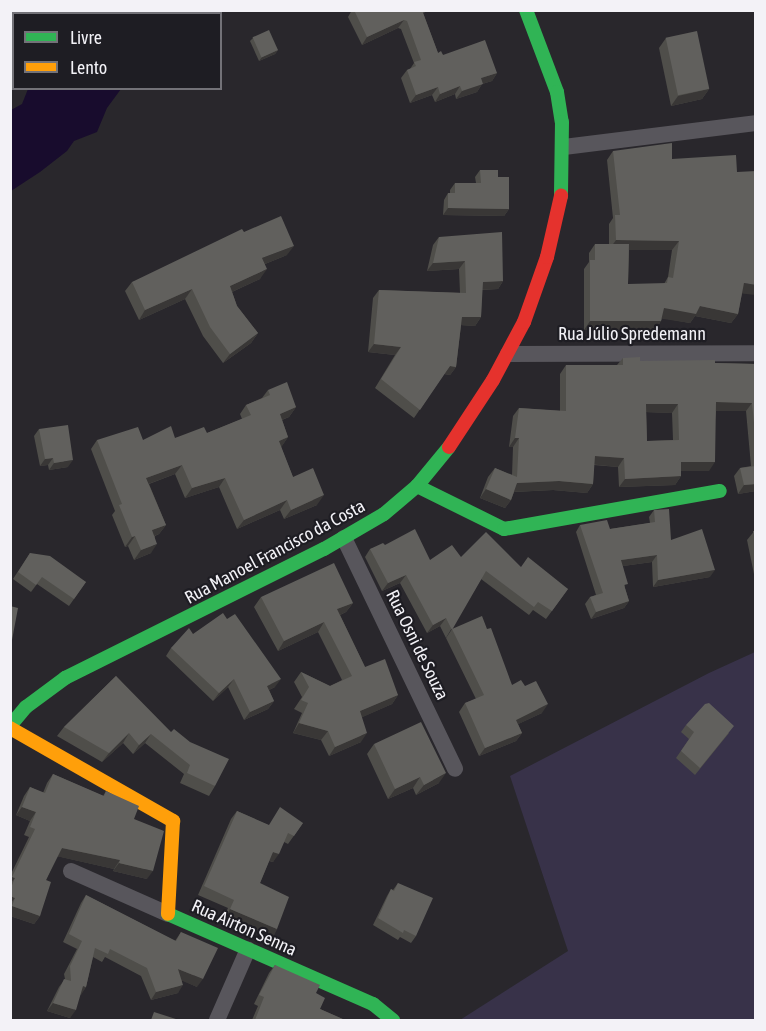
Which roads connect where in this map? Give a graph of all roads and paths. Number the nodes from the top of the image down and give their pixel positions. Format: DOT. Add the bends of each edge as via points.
graph roads {
  1 [pos="526,10"];
  2 [pos="756,123"];
  3 [pos="564,147"];
  4 [pos="756,353"];
  5 [pos="508,354"];
  6 [pos="417,486"];
  7 [pos="720,491"];
  8 [pos="344,538"];
  9 [pos="10,727"];
  10 [pos="455,769"];
  11 [pos="71,871"];
  12 [pos="168,914"];
  13 [pos="249,949"];
  14 [pos="217,1020"];
  15 [pos="393,1020"];
  1 -- 3 [label="main road, Rua Manoel Francisco da Costa" via="557,92"];
  2 -- 3 [label="street"];
  3 -- 5 [label="main road, Rua Manoel Francisco da Costa" via="558,217 548,257"];
  4 -- 5 [label="street, Rua Júlio Spredemann"];
  5 -- 6 [label="main road, Rua Manoel Francisco da Costa" via="474,411"];
  6 -- 7 [label="main road" via="504,529"];
  6 -- 8 [label="main road, Rua Manoel Francisco da Costa" via="384,514"];
  8 -- 9 [label="main road, Rua Manoel Francisco da Costa" via="65,678 26,707"];
  8 -- 10 [label="street, Rua Osni de Souza"];
  9 -- 12 [label="main road, Rua Airton Senna" via="173,821"];
  11 -- 12 [label="street"];
  12 -- 13 [label="main road, Rua Airton Senna"];
  13 -- 14 [label="street"];
  13 -- 15 [label="main road, Rua Airton Senna" via="373,1004"];
}
